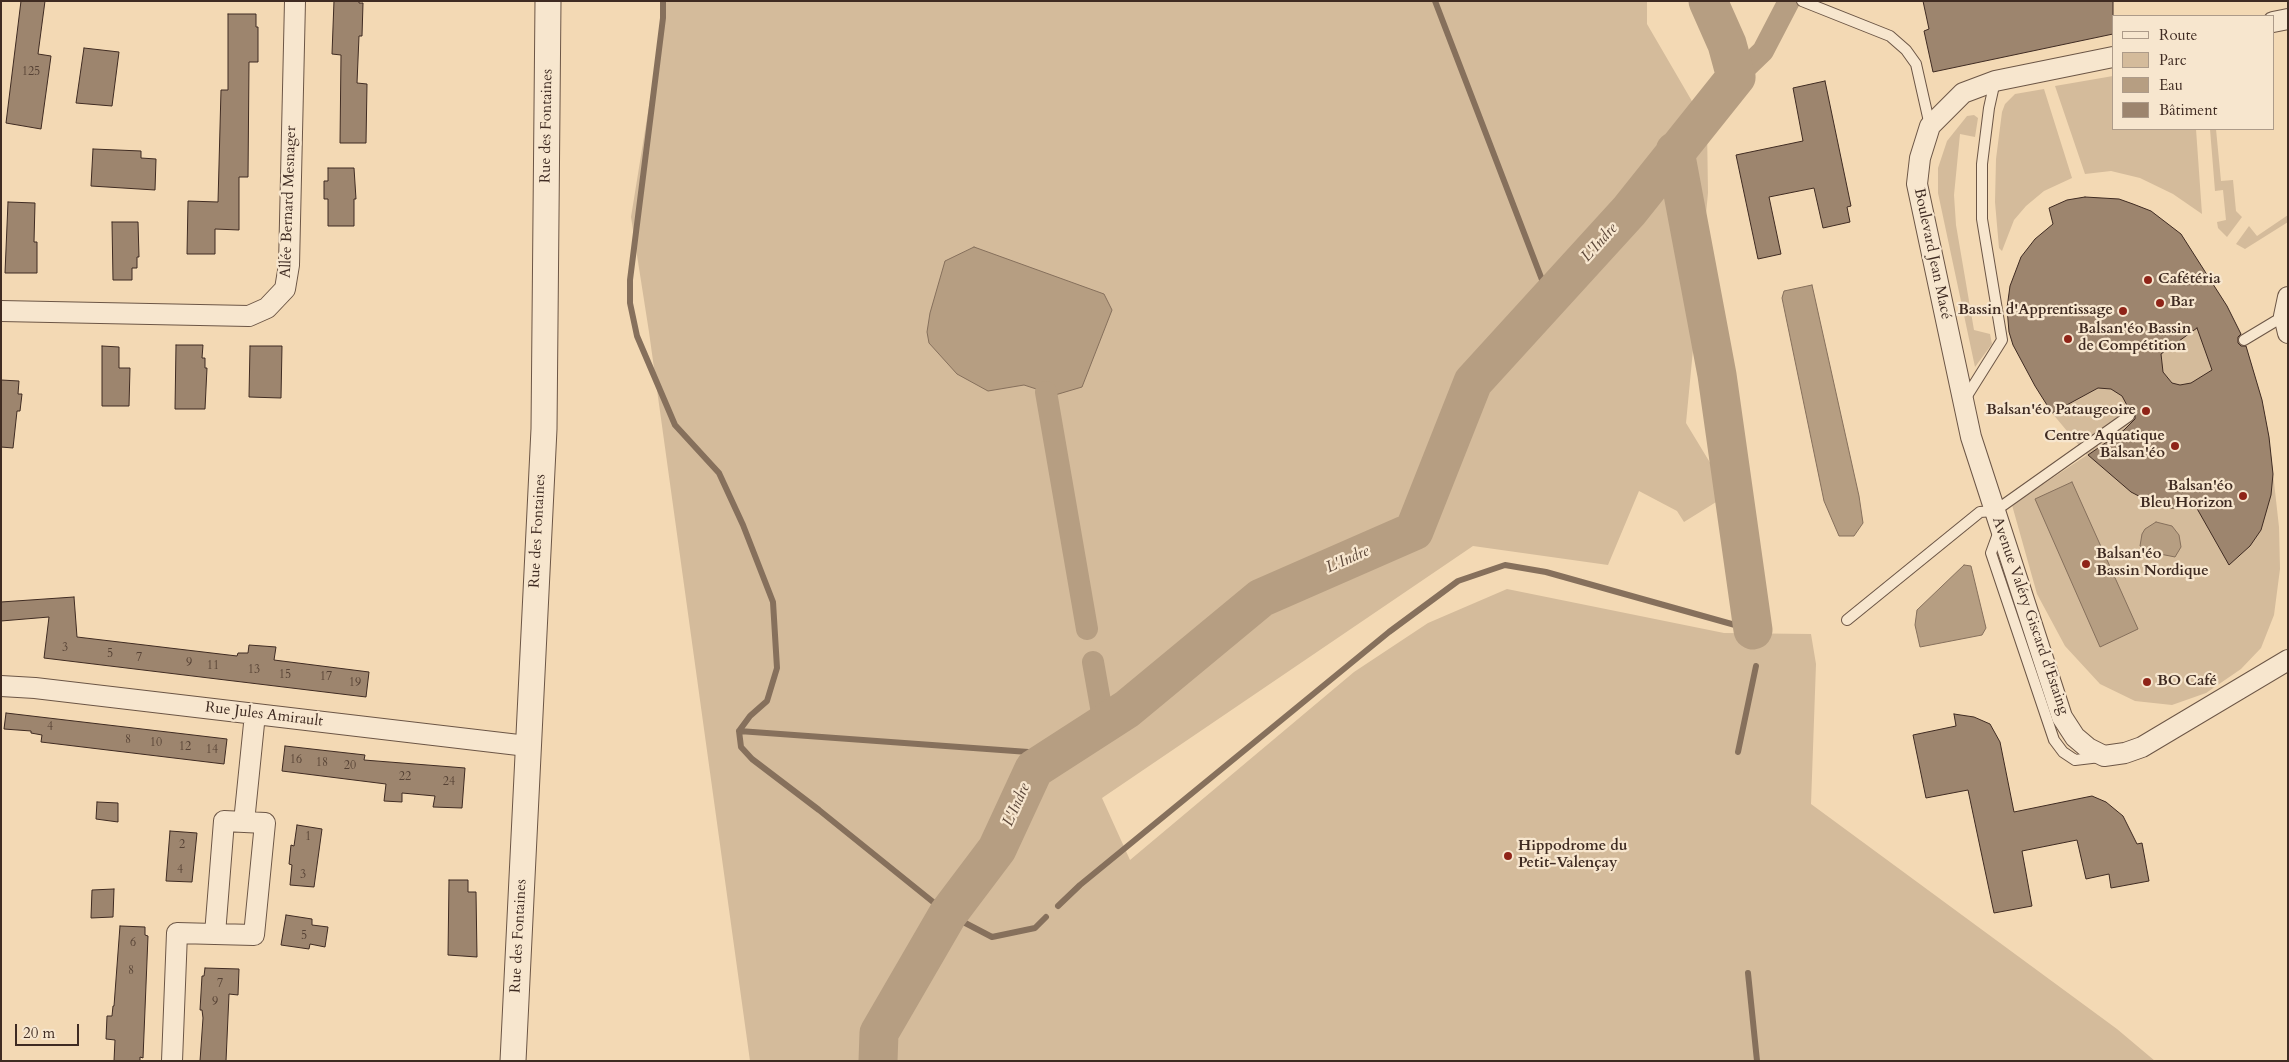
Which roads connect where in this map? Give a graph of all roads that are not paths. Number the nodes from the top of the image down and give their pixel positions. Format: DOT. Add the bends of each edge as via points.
graph roads {
  1 [pos="296,1"];
  2 [pos="548,1"];
  3 [pos="1802,1"];
  4 [pos="2288,19"];
  5 [pos="2274,22"];
  6 [pos="2112,57"];
  7 [pos="1995,81"];
  8 [pos="1930,126"];
  9 [pos="1,311"];
  10 [pos="2287,315"];
  11 [pos="2244,340"];
  12 [pos="1963,402"];
  13 [pos="2130,416"];
  14 [pos="1997,520"];
  15 [pos="1847,620"];
  16 [pos="2288,660"];
  17 [pos="1,686"];
  18 [pos="255,714"];
  19 [pos="527,746"];
  20 [pos="244,822"];
  21 [pos="215,934"];
  22 [pos="172,1061"];
  23 [pos="513,1061"];
  1 -- 9 [label="street, Allée Bernard Mesnager" via="289,265 285,289 279,296 267,308 249,316"];
  2 -- 19 [label="street, Rue des Fontaines" via="544,429"];
  3 -- 8 [label="lane" via="1890,36 1906,50 1916,64"];
  4 -- 5 [label="street"];
  6 -- 7 [label="street, Boulevard Jean Macé"];
  7 -- 8 [label="street, Boulevard Jean Macé" via="1963,94"];
  7 -- 12 [label="lane" via="1982,164 1982,219 2002,340"];
  8 -- 12 [label="street, Boulevard Jean Macé" via="1920,158 1917,184"];
  10 -- 11 [label="lane"];
  12 -- 14 [label="street, Avenue Valéry Giscard d'Estaing"];
  13 -- 14 [label="lane"];
  14 -- 15 [label="lane" via="1980,512"];
  14 -- 16 [label="street, Avenue Valéry Giscard d'Estaing" via="2062,717 2075,738 2104,756 2125,754 2142,747"];
  17 -- 18 [label="street, Rue Jules Amirault"];
  18 -- 19 [label="street, Rue Jules Amirault"];
  18 -- 20 [label="street"];
  19 -- 23 [label="street, Rue des Fontaines"];
  20 -- 21 [label="street" via="224,821"];
  20 -- 21 [label="street" via="265,823 254,935"];
  21 -- 22 [label="street" via="177,934"];
}
